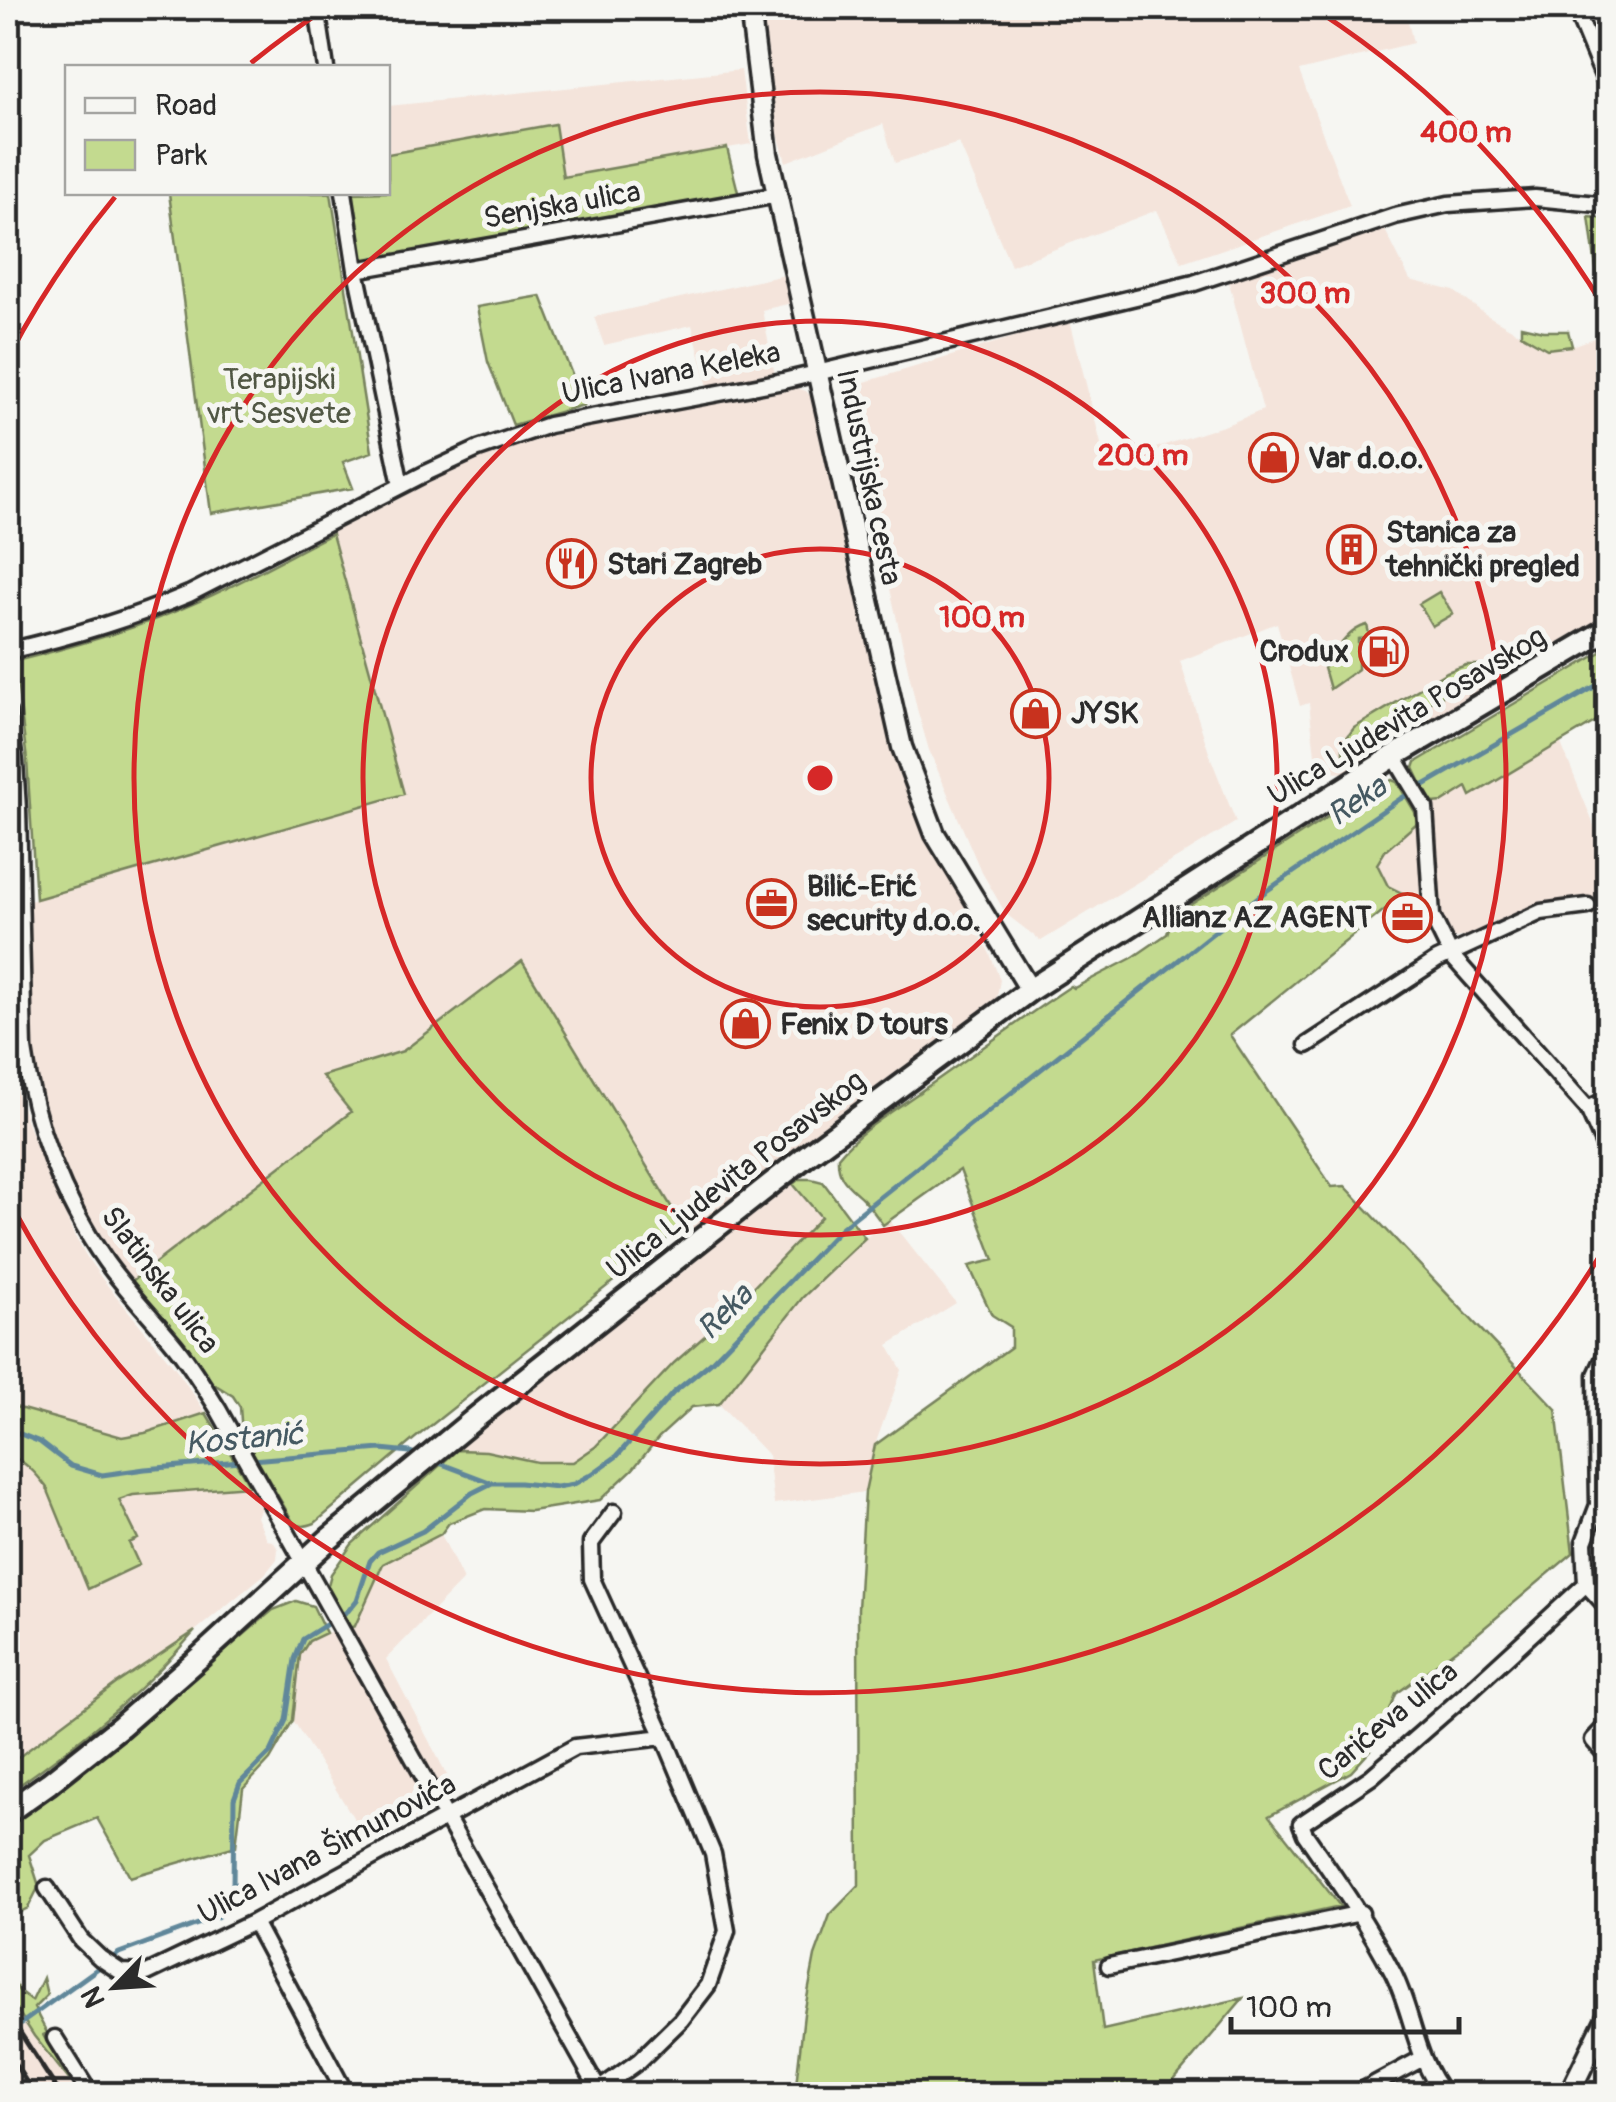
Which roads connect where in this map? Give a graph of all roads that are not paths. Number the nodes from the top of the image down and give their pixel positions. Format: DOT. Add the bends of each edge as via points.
graph roads {
  1 [pos="317,8"];
  2 [pos="750,8"];
  3 [pos="1575,8"];
  4 [pos="326,65"];
  5 [pos="1608,88"];
  6 [pos="344,195"];
  7 [pos="778,195"];
  8 [pos="1608,205"];
  9 [pos="356,270"];
  10 [pos="818,372"];
  11 [pos="401,485"];
  12 [pos="1608,629"];
  13 [pos="8,652"];
  14 [pos="8,713"];
  15 [pos="1399,764"];
  16 [pos="1588,906"];
  17 [pos="1451,955"];
  18 [pos="1030,990"];
  19 [pos="1308,1045"];
  20 [pos="1608,1098"];
  21 [pos="1588,1109"];
  22 [pos="1608,1154"];
  23 [pos="1608,1349"];
  24 [pos="614,1512"];
  25 [pos="303,1562"];
  26 [pos="1586,1584"];
  27 [pos="1608,1608"];
  28 [pos="1608,1724"];
  29 [pos="664,1738"];
  30 [pos="1608,1757"];
  31 [pos="8,1812"];
  32 [pos="446,1816"];
  33 [pos="46,1888"];
  34 [pos="1361,1914"];
  35 [pos="254,1922"];
  36 [pos="1109,1966"];
  37 [pos="1608,2014"];
  38 [pos="54,2038"];
  39 [pos="1422,2058"];
  40 [pos="1437,2092"];
  41 [pos="598,2093"];
  42 [pos="90,2094"];
  43 [pos="346,2094"];
  44 [pos="1356,2094"];
  45 [pos="1569,2094"];
  1 -- 4 [label="street"];
  2 -- 7 [label="street, Industrijska cesta"];
  3 -- 5 [label="street"];
  6 -- 9 [label="street"];
  7 -- 9 [label="street, Senjska ulica"];
  7 -- 10 [label="street, Industrijska cesta"];
  8 -- 10 [label="street, Ulica Ivana Keleka" via="1535,198 1448,204 1194,283"];
  9 -- 11 [label="street"];
  10 -- 11 [label="street, Ulica Ivana Keleka" via="549,425"];
  10 -- 18 [label="street, Industrijska cesta" via="912,776 935,834"];
  11 -- 13 [label="street, Ulica Ivana Keleka" via="156,608"];
  12 -- 15 [label="main road, Ulica Ljudevita Posavskog"];
  14 -- 25 [label="street, Slatinska ulica" via="18,809 24,1049 37,1116 88,1234 195,1372"];
  15 -- 17 [label="street" via="1425,808 1432,916"];
  15 -- 18 [label="main road, Ulica Ljudevita Posavskog"];
  16 -- 17 [label="street" via="1541,912"];
  17 -- 19 [label="street"];
  17 -- 21 [label="street"];
  18 -- 25 [label="main road, Ulica Ljudevita Posavskog" via="626,1299"];
  20 -- 21 [label="street"];
  21 -- 22 [label="street"];
  23 -- 26 [label="street" via="1596,1375 1598,1505 1584,1542"];
  24 -- 29 [label="street" via="592,1543 592,1579"];
  25 -- 31 [label="main road, Ulica Ljudevita Posavskog" via="121,1726"];
  25 -- 32 [label="street, Slatinska ulica"];
  26 -- 27 [label="street"];
  26 -- 34 [label="street, Carićeva ulica" via="1372,1777 1301,1824"];
  28 -- 30 [label="street" via="1593,1740"];
  29 -- 32 [label="street, Ulica Ivana Šimunovića" via="575,1746"];
  29 -- 41 [label="street" via="713,1854 727,1930 708,1984 680,2020"];
  32 -- 35 [label="street, Ulica Ivana Šimunovića"];
  32 -- 41 [label="street, Slatinska ulica"];
  33 -- 35 [label="street, Ulica Ivana Šimunovića" via="81,1940 121,1972 147,1973"];
  34 -- 36 [label="street"];
  34 -- 39 [label="street, Carićeva ulica" via="1395,1976"];
  35 -- 43 [label="street"];
  37 -- 45 [label="street"];
  38 -- 42 [label="street"];
  39 -- 40 [label="street, Carićeva ulica"];
  39 -- 44 [label="street"];
}
